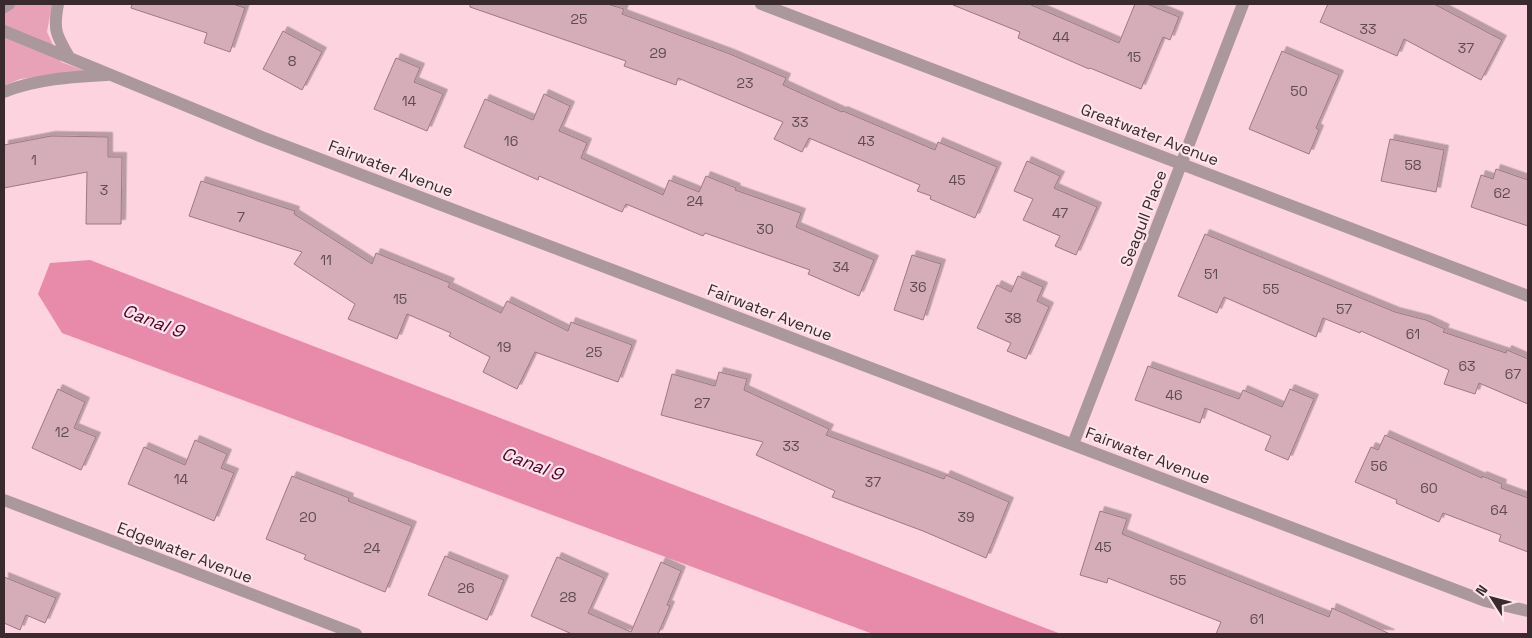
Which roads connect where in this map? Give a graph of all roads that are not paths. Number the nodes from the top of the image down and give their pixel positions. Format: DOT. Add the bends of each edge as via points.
graph roads {
  1 [pos="9,4"];
  2 [pos="58,4"];
  3 [pos="761,4"];
  4 [pos="1243,4"];
  5 [pos="4,7"];
  6 [pos="4,31"];
  7 [pos="68,57"];
  8 [pos="110,75"];
  9 [pos="4,92"];
  10 [pos="1181,164"];
  11 [pos="1528,296"];
  12 [pos="1072,444"];
  13 [pos="4,500"];
  14 [pos="1528,611"];
  15 [pos="356,634"];
  1 -- 5 [label="street"];
  2 -- 7 [label="street" via="56,35"];
  3 -- 10 [label="street, Greatwater Avenue"];
  4 -- 10 [label="street, Seagull Place"];
  6 -- 7 [label="street, Fairwater Avenue"];
  7 -- 8 [label="street, Fairwater Avenue"];
  8 -- 9 [label="street" via="67,77"];
  8 -- 12 [label="street, Fairwater Avenue" via="262,137"];
  10 -- 11 [label="street, Greatwater Avenue"];
  10 -- 12 [label="street, Seagull Place"];
  12 -- 14 [label="street, Fairwater Avenue" via="1485,601"];
  13 -- 15 [label="street, Edgewater Avenue"];
}
